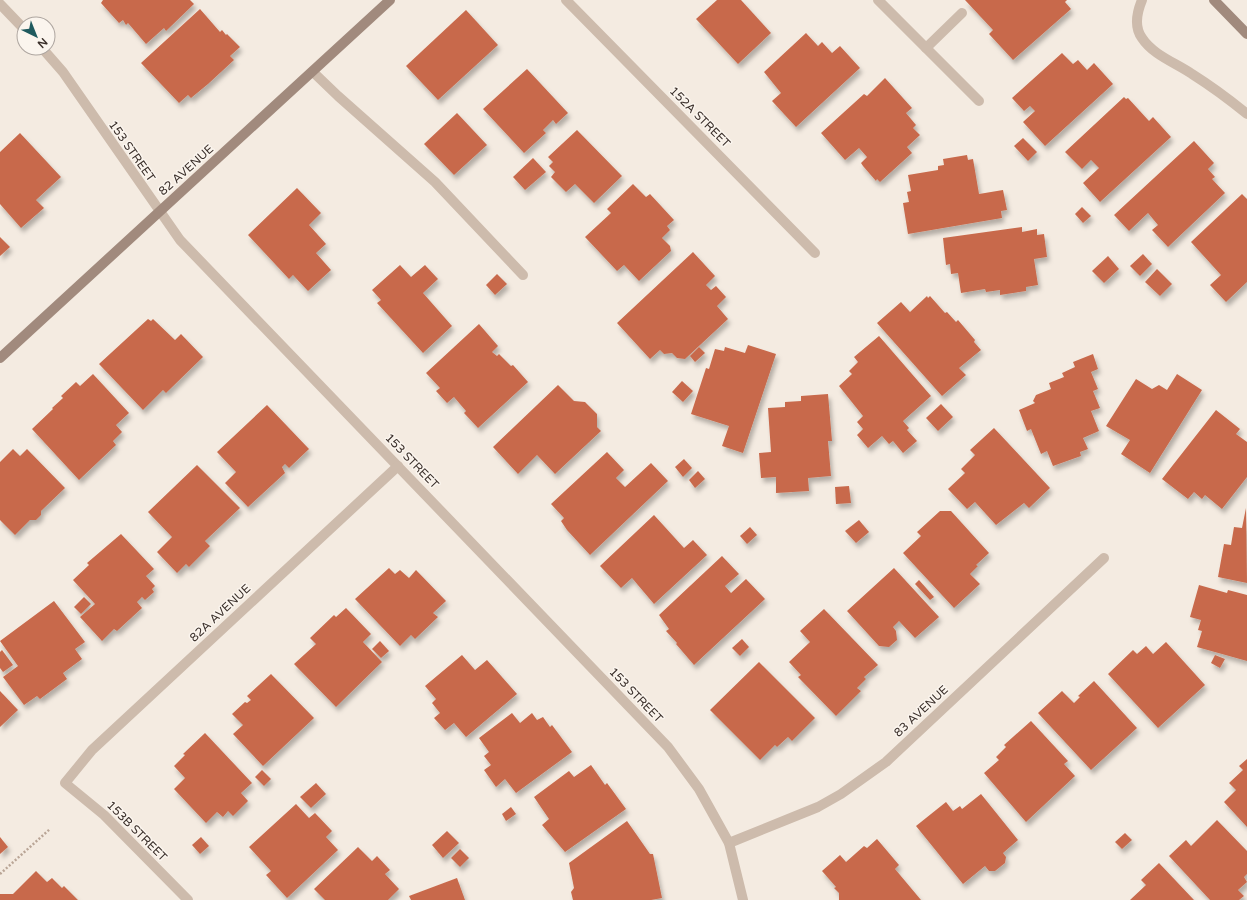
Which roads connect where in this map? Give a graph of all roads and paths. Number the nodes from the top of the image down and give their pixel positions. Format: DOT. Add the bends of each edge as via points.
graph roads {
  1 [pos="390,0"];
  2 [pos="566,0"];
  3 [pos="878,0"];
  4 [pos="1142,0"];
  5 [pos="1214,0"];
  6 [pos="0,4"];
  7 [pos="962,14"];
  8 [pos="16,21"];
  9 [pos="1247,34"];
  10 [pos="926,48"];
  11 [pos="49,56"];
  12 [pos="313,72"];
  13 [pos="979,101"];
  14 [pos="1247,114"];
  15 [pos="159,212"];
  16 [pos="815,253"];
  17 [pos="524,275"];
  18 [pos="0,358"];
  19 [pos="398,466"];
  20 [pos="1104,558"];
  21 [pos="66,783"];
  22 [pos="50,829"];
  23 [pos="729,843"];
  24 [pos="0,874"];
  25 [pos="188,900"];
  26 [pos="743,900"];
  1 -- 12 [label="street, 82 AVENUE"];
  2 -- 16 [label="street, 152A STREET"];
  3 -- 10 [label="street"];
  4 -- 14 [label="street" via="1137,13 1137,27 1142,38 1154,50 1192,73"];
  5 -- 9 [label="street"];
  6 -- 8 [label="street"];
  7 -- 10 [label="street"];
  10 -- 13 [label="street"];
  11 -- 15 [label="street, 153 STREET" via="63,72"];
  12 -- 15 [label="street, 82 AVENUE"];
  12 -- 17 [label="street" via="435,182"];
  15 -- 18 [label="street, 82 AVENUE"];
  15 -- 19 [label="street, 153 STREET" via="180,240"];
  19 -- 21 [label="street, 82A AVENUE" via="92,750"];
  19 -- 23 [label="street, 153 STREET" via="668,747 699,789"];
  20 -- 23 [label="street, 83 AVENUE" via="886,762 863,780 818,806"];
  21 -- 25 [label="street, 153B STREET" via="104,815"];
  22 -- 24 [label="path"];
  23 -- 26 [label="street, 153 STREET"];
}
